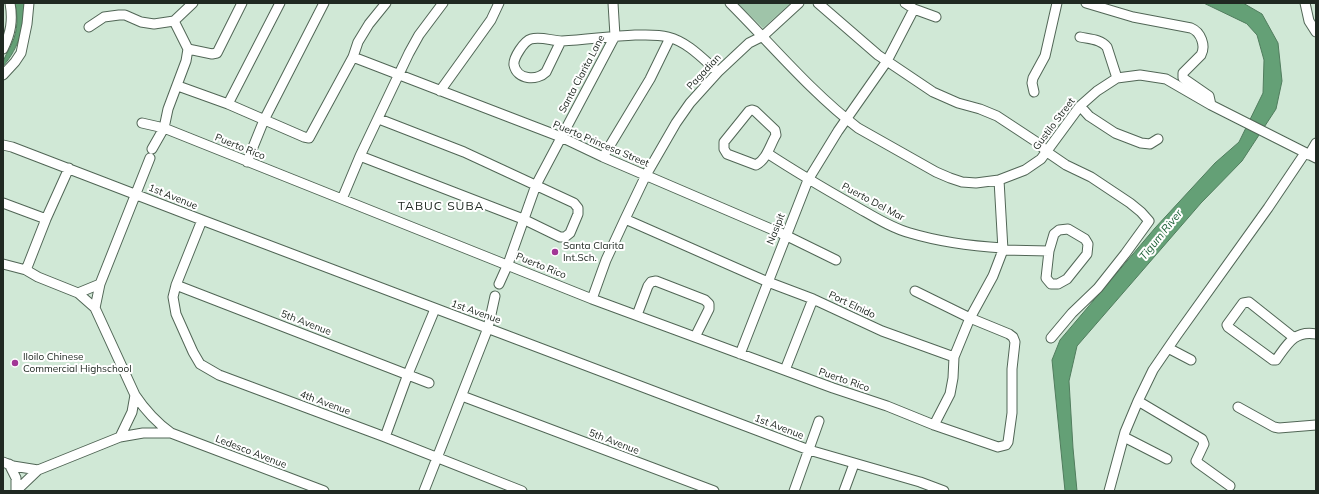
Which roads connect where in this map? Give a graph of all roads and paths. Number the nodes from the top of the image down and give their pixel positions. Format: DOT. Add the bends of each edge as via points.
graph roads {
  1 [pos="10,3"];
  2 [pos="29,3"];
  3 [pos="193,3"];
  4 [pos="242,3"];
  5 [pos="280,3"];
  6 [pos="324,3"];
  7 [pos="386,3"];
  8 [pos="444,3"];
  9 [pos="499,3"];
  10 [pos="613,3"];
  11 [pos="730,3"];
  12 [pos="799,3"];
  13 [pos="818,3"];
  14 [pos="905,3"];
  15 [pos="1057,3"];
  16 [pos="1086,3"];
  17 [pos="1306,3"];
  18 [pos="914,9"];
  19 [pos="936,17"];
  20 [pos="174,20"];
  21 [pos="89,27"];
  22 [pos="1316,32"];
  23 [pos="615,36"];
  24 [pos="763,36"];
  25 [pos="1080,37"];
  26 [pos="670,38"];
  27 [pos="561,41"];
  28 [pos="3,48"];
  29 [pos="188,49"];
  30 [pos="353,57"];
  31 [pos="887,61"];
  32 [pos="718,72"];
  33 [pos="399,74"];
  34 [pos="3,75"];
  35 [pos="1117,78"];
  36 [pos="178,86"];
  37 [pos="440,91"];
  38 [pos="1034,92"];
  39 [pos="228,104"];
  40 [pos="1211,105"];
  41 [pos="1080,106"];
  42 [pos="378,119"];
  43 [pos="847,119"];
  44 [pos="264,120"];
  45 [pos="142,123"];
  46 [pos="164,128"];
  47 [pos="561,137"];
  48 [pos="1158,140"];
  49 [pos="1316,143"];
  50 [pos="3,145"];
  51 [pos="152,149"];
  52 [pos="1047,152"];
  53 [pos="767,153"];
  54 [pos="1310,155"];
  55 [pos="360,156"];
  56 [pos="603,157"];
  57 [pos="150,158"];
  58 [pos="247,162"];
  59 [pos="68,168"];
  60 [pos="646,175"];
  61 [pos="808,180"];
  62 [pos="999,180"];
  63 [pos="536,184"];
  64 [pos="135,194"];
  65 [pos="342,199"];
  66 [pos="3,203"];
  67 [pos="46,219"];
  68 [pos="625,219"];
  69 [pos="202,220"];
  70 [pos="523,220"];
  71 [pos="785,235"];
  72 [pos="1003,249"];
  73 [pos="1049,251"];
  74 [pos="836,260"];
  75 [pos="3,264"];
  76 [pos="508,264"];
  77 [pos="26,270"];
  78 [pos="768,282"];
  79 [pos="100,284"];
  80 [pos="499,284"];
  81 [pos="176,285"];
  82 [pos="915,291"];
  83 [pos="78,293"];
  84 [pos="496,296"];
  85 [pos="592,299"];
  86 [pos="813,299"];
  87 [pos="95,308"];
  88 [pos="435,309"];
  89 [pos="637,315"];
  90 [pos="970,318"];
  91 [pos="488,328"];
  92 [pos="1316,334"];
  93 [pos="695,337"];
  94 [pos="1293,337"];
  95 [pos="1051,338"];
  96 [pos="1168,348"];
  97 [pos="740,354"];
  98 [pos="954,357"];
  99 [pos="1191,360"];
  100 [pos="785,370"];
  101 [pos="408,374"];
  102 [pos="429,383"];
  103 [pos="135,395"];
  104 [pos="462,396"];
  105 [pos="1138,401"];
  106 [pos="1238,407"];
  107 [pos="819,421"];
  108 [pos="934,424"];
  109 [pos="1316,425"];
  110 [pos="170,433"];
  111 [pos="120,437"];
  112 [pos="385,437"];
  113 [pos="1124,437"];
  114 [pos="809,450"];
  115 [pos="437,458"];
  116 [pos="1167,459"];
  117 [pos="6,463"];
  118 [pos="854,464"];
  119 [pos="38,470"];
  120 [pos="1230,486"];
  121 [pos="918,487"];
  122 [pos="16,491"];
  123 [pos="324,491"];
  124 [pos="424,491"];
  125 [pos="522,491"];
  126 [pos="714,491"];
  127 [pos="794,491"];
  128 [pos="844,491"];
  129 [pos="944,491"];
  130 [pos="1109,491"];
  1 -- 28 [label="street" via="11,31"];
  2 -- 34 [label="street" via="21,53"];
  3 -- 20 [label="street"];
  4 -- 29 [label="street" via="218,53"];
  5 -- 39 [label="street"];
  6 -- 44 [label="street"];
  7 -- 30 [label="street" via="369,24 358,42"];
  8 -- 33 [label="street" via="419,35"];
  9 -- 37 [label="street" via="491,20"];
  10 -- 23 [label="street, Santa Clarita Lane"];
  11 -- 24 [label="street, Gustilo Street"];
  12 -- 24 [label="street, Pagadian"];
  13 -- 31 [label="street"];
  14 -- 18 [label="street"];
  15 -- 38 [label="street" via="1045,56 1033,78"];
  16 -- 40 [label="street" via="1133,17 1196,30 1202,42 1202,52 1183,73 1183,78 1209,96"];
  17 -- 22 [label="street" via="1309,21"];
  18 -- 19 [label="street"];
  18 -- 31 [label="street"];
  20 -- 21 [label="street" via="154,24 119,15 104,17"];
  20 -- 29 [label="street"];
  23 -- 26 [label="street" via="655,34"];
  23 -- 27 [label="street"];
  23 -- 47 [label="street, Santa Clarita Lane"];
  24 -- 32 [label="street, Pagadian" via="749,44"];
  24 -- 43 [label="street, Gustilo Street"];
  25 -- 35 [label="street" via="1099,41 1107,47"];
  26 -- 32 [label="street" via="697,53"];
  26 -- 56 [label="street" via="650,79"];
  27 -- 27 [label="street" via="537,38 528,40 516,56 514,68 526,77 542,76"];
  29 -- 36 [label="street"];
  30 -- 33 [label="street, Puerto Princesa Street"];
  30 -- 44 [label="street" via="309,138"];
  31 -- 43 [label="street"];
  31 -- 52 [label="street" via="944,98 997,116 1038,143"];
  32 -- 60 [label="street, Pagadian" via="676,123"];
  33 -- 37 [label="street, Puerto Princesa Street"];
  33 -- 42 [label="street"];
  35 -- 40 [label="street, Gustilo Street" via="1140,75 1166,79"];
  35 -- 41 [label="street, Gustilo Street"];
  36 -- 39 [label="street"];
  36 -- 46 [label="street" via="168,109"];
  37 -- 47 [label="street, Puerto Princesa Street"];
  39 -- 44 [label="street"];
  40 -- 54 [label="street, Gustilo Street"];
  41 -- 48 [label="street" via="1093,119 1115,133 1141,143 1150,144"];
  41 -- 52 [label="street, Gustilo Street"];
  42 -- 55 [label="street"];
  42 -- 63 [label="street" via="464,152"];
  43 -- 61 [label="street, Nasipit"];
  43 -- 62 [label="street, Gustilo Street" via="908,157 950,178 976,183"];
  44 -- 58 [label="street"];
  45 -- 46 [label="street, Puerto Rico"];
  46 -- 51 [label="street"];
  46 -- 58 [label="street, Puerto Rico"];
  47 -- 56 [label="street, Puerto Princesa Street"];
  47 -- 63 [label="street, Santa Clarita Lane"];
  49 -- 54 [label="street"];
  50 -- 59 [label="street, 1st Avenue"];
  52 -- 62 [label="street, Gustilo Street" via="1025,170"];
  52 -- 95 [label="street" via="1130,203 1149,221 1098,288"];
  53 -- 53 [label="street" via="776,135 775,130 755,111 749,111 724,142 724,149 727,154 756,165"];
  53 -- 61 [label="street, Puerto Del Mar"];
  54 -- 96 [label="street" via="1268,208"];
  55 -- 65 [label="street"];
  55 -- 70 [label="street"];
  56 -- 60 [label="street, Puerto Princesa Street"];
  57 -- 64 [label="street"];
  58 -- 65 [label="street, Puerto Rico"];
  59 -- 64 [label="street, 1st Avenue"];
  59 -- 67 [label="street"];
  60 -- 68 [label="street, Pagadian"];
  60 -- 71 [label="street, Puerto Princesa Street"];
  61 -- 71 [label="street, Nasipit"];
  61 -- 72 [label="street, Puerto Del Mar" via="881,221 908,233"];
  62 -- 72 [label="street"];
  63 -- 70 [label="street, Santa Clarita Lane"];
  63 -- 70 [label="street" via="574,203 578,208 578,214 570,234 565,236"];
  64 -- 69 [label="street, 1st Avenue"];
  64 -- 79 [label="street"];
  65 -- 76 [label="street, Puerto Rico"];
  66 -- 67 [label="street"];
  67 -- 77 [label="street"];
  68 -- 78 [label="street"];
  68 -- 85 [label="street, Pagadian"];
  69 -- 81 [label="street, 4th Avenue"];
  69 -- 88 [label="street, 1st Avenue"];
  70 -- 76 [label="street, Santa Clarita Lane"];
  71 -- 74 [label="street, Puerto Princesa Street"];
  71 -- 78 [label="street, Nasipit"];
  72 -- 73 [label="street, Puerto Del Mar"];
  72 -- 90 [label="street" via="993,276"];
  73 -- 73 [label="street" via="1054,234 1065,228 1085,239 1088,244 1087,254 1066,279 1058,284 1051,284 1046,278"];
  75 -- 77 [label="street"];
  76 -- 80 [label="street, Santa Clarita Lane"];
  76 -- 85 [label="street, Puerto Rico"];
  77 -- 83 [label="street"];
  78 -- 86 [label="street"];
  78 -- 97 [label="street, Nasipit"];
  79 -- 83 [label="street"];
  79 -- 87 [label="street"];
  81 -- 101 [label="street, 5th Avenue"];
  81 -- 112 [label="street, 4th Avenue" via="173,297 176,314 200,364 219,375"];
  82 -- 90 [label="street"];
  83 -- 87 [label="street"];
  84 -- 91 [label="street"];
  85 -- 89 [label="street, Puerto Rico"];
  86 -- 98 [label="street, Port Elnido" via="882,331"];
  86 -- 100 [label="street, Port Elnido"];
  87 -- 103 [label="street"];
  88 -- 91 [label="street, 1st Avenue"];
  88 -- 101 [label="street"];
  89 -- 93 [label="street, Puerto Rico"];
  89 -- 93 [label="street" via="648,286 656,281 705,300 709,304"];
  90 -- 98 [label="street"];
  90 -- 108 [label="street, Puerto Rico" via="1009,334 1015,342 1008,442 998,447"];
  91 -- 104 [label="street"];
  91 -- 114 [label="street, 1st Avenue"];
  92 -- 94 [label="street" via="1308,333"];
  93 -- 97 [label="street, Puerto Rico"];
  94 -- 94 [label="street" via="1249,302 1243,303 1227,325 1273,360 1276,360"];
  96 -- 99 [label="street"];
  96 -- 105 [label="street"];
  97 -- 100 [label="street, Puerto Rico"];
  98 -- 108 [label="street" via="950,394"];
  100 -- 108 [label="street, Puerto Rico"];
  101 -- 102 [label="street, 5th Avenue"];
  101 -- 112 [label="street"];
  103 -- 110 [label="street" via="143,408"];
  103 -- 111 [label="street" via="132,412"];
  104 -- 115 [label="street"];
  104 -- 126 [label="street, 5th Avenue"];
  105 -- 113 [label="street"];
  105 -- 120 [label="street" via="1202,439 1204,444 1196,461"];
  106 -- 109 [label="street" via="1274,427"];
  107 -- 114 [label="street"];
  110 -- 111 [label="street" via="143,433"];
  110 -- 123 [label="street, Ledesco Avenue"];
  111 -- 119 [label="street"];
  112 -- 115 [label="street, 4th Avenue"];
  113 -- 116 [label="street"];
  113 -- 130 [label="street"];
  114 -- 118 [label="street, 1st Avenue"];
  114 -- 127 [label="street"];
  115 -- 124 [label="street"];
  115 -- 125 [label="street, 4th Avenue"];
  117 -- 119 [label="street"];
  117 -- 122 [label="street" via="16,478"];
  118 -- 121 [label="street, 1st Avenue"];
  118 -- 128 [label="street"];
  119 -- 122 [label="street"];
  121 -- 129 [label="street, 1st Avenue"];
}
